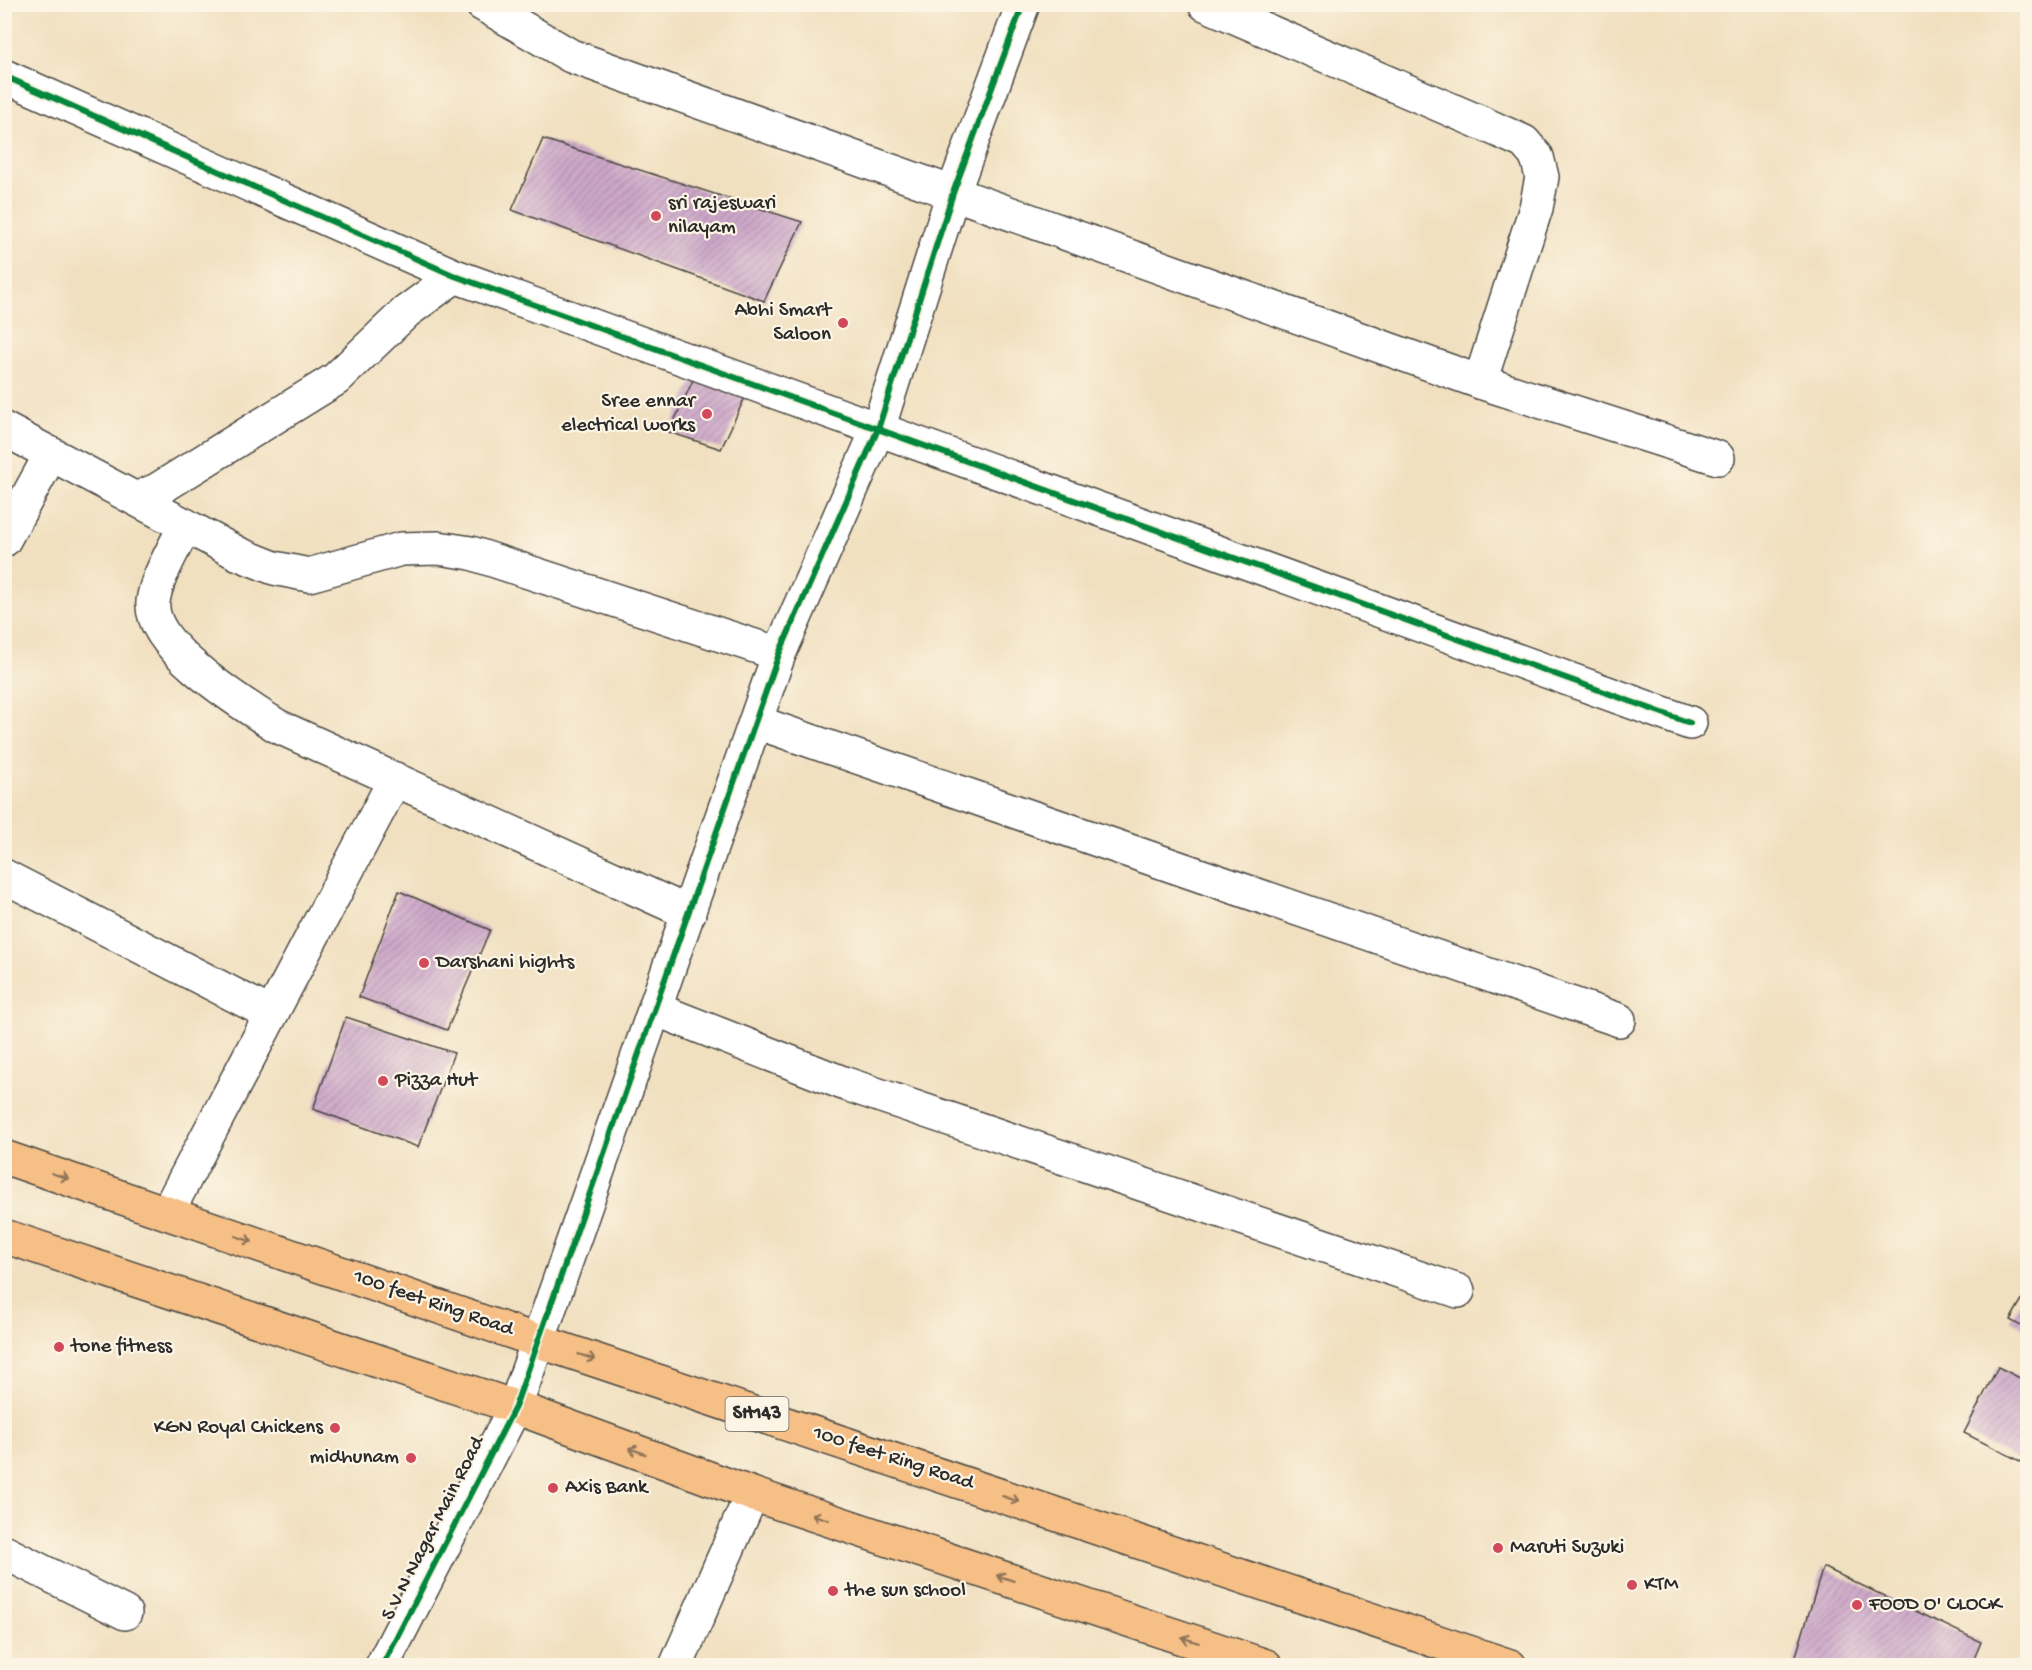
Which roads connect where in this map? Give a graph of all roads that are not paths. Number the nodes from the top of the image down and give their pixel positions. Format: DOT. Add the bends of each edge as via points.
graph roads {
  1 [pos="482,4"];
  2 [pos="1023,4"];
  3 [pos="1205,4"];
  4 [pos="4,76"];
  5 [pos="953,193"];
  6 [pos="455,276"];
  7 [pos="1480,382"];
  8 [pos="4,429"];
  9 [pos="878,429"];
  10 [pos="51,454"];
  11 [pos="1718,458"];
  12 [pos="136,499"];
  13 [pos="185,525"];
  14 [pos="4,540"];
  15 [pos="779,654"];
  16 [pos="756,722"];
  17 [pos="1690,723"];
  18 [pos="394,779"];
  19 [pos="4,876"];
  20 [pos="689,913"];
  21 [pos="655,1008"];
  22 [pos="271,1014"];
  23 [pos="1619,1020"];
  24 [pos="4,1157"];
  25 [pos="167,1213"];
  26 [pos="5,1238"];
  27 [pos="1458,1291"];
  28 [pos="538,1341"];
  29 [pos="515,1407"];
  30 [pos="752,1494"];
  31 [pos="4,1552"];
  32 [pos="125,1613"];
  33 [pos="382,1665"];
  34 [pos="676,1665"];
  35 [pos="1266,1665"];
  36 [pos="1510,1665"];
  1 -- 5 [label="street" via="571,56"];
  2 -- 5 [label="street, S V N Nagar Main Road"];
  3 -- 7 [label="street" via="1524,142 1537,157 1542,177 1536,208"];
  4 -- 6 [label="street"];
  5 -- 7 [label="street"];
  5 -- 9 [label="street, S V N Nagar Main Road"];
  6 -- 9 [label="street"];
  6 -- 12 [label="street" via="406,312 336,379 157,490"];
  7 -- 11 [label="street"];
  8 -- 10 [label="street"];
  9 -- 15 [label="street, S V N Nagar Main Road"];
  9 -- 17 [label="street"];
  10 -- 12 [label="street"];
  10 -- 14 [label="street"];
  12 -- 13 [label="street"];
  13 -- 15 [label="street" via="274,568 309,575 401,549 438,548 471,553"];
  13 -- 18 [label="street" via="153,603 155,619 170,643 229,695 277,726"];
  15 -- 16 [label="street, S V N Nagar Main Road"];
  16 -- 20 [label="street, S V N Nagar Main Road"];
  16 -- 23 [label="street"];
  18 -- 20 [label="street"];
  18 -- 22 [label="street"];
  19 -- 22 [label="street"];
  20 -- 21 [label="street, S V N Nagar Main Road"];
  21 -- 27 [label="street" via="843,1083"];
  21 -- 28 [label="street, S V N Nagar Main Road"];
  22 -- 25 [label="street"];
  24 -- 25 [label="main road, 100 feet Ring Road / SH143, one-way"];
  25 -- 28 [label="main road, 100 feet Ring Road / SH143, one-way"];
  26 -- 29 [label="main road"];
  28 -- 29 [label="street, S V N Nagar Main Road"];
  28 -- 36 [label="main road, 100 feet Ring Road / SH143, one-way"];
  30 -- 29 [label="main road, one-way"];
  29 -- 33 [label="street, S V N Nagar Main Road"];
  30 -- 34 [label="street"];
  35 -- 30 [label="main road, one-way"];
  31 -- 32 [label="street"];
}
